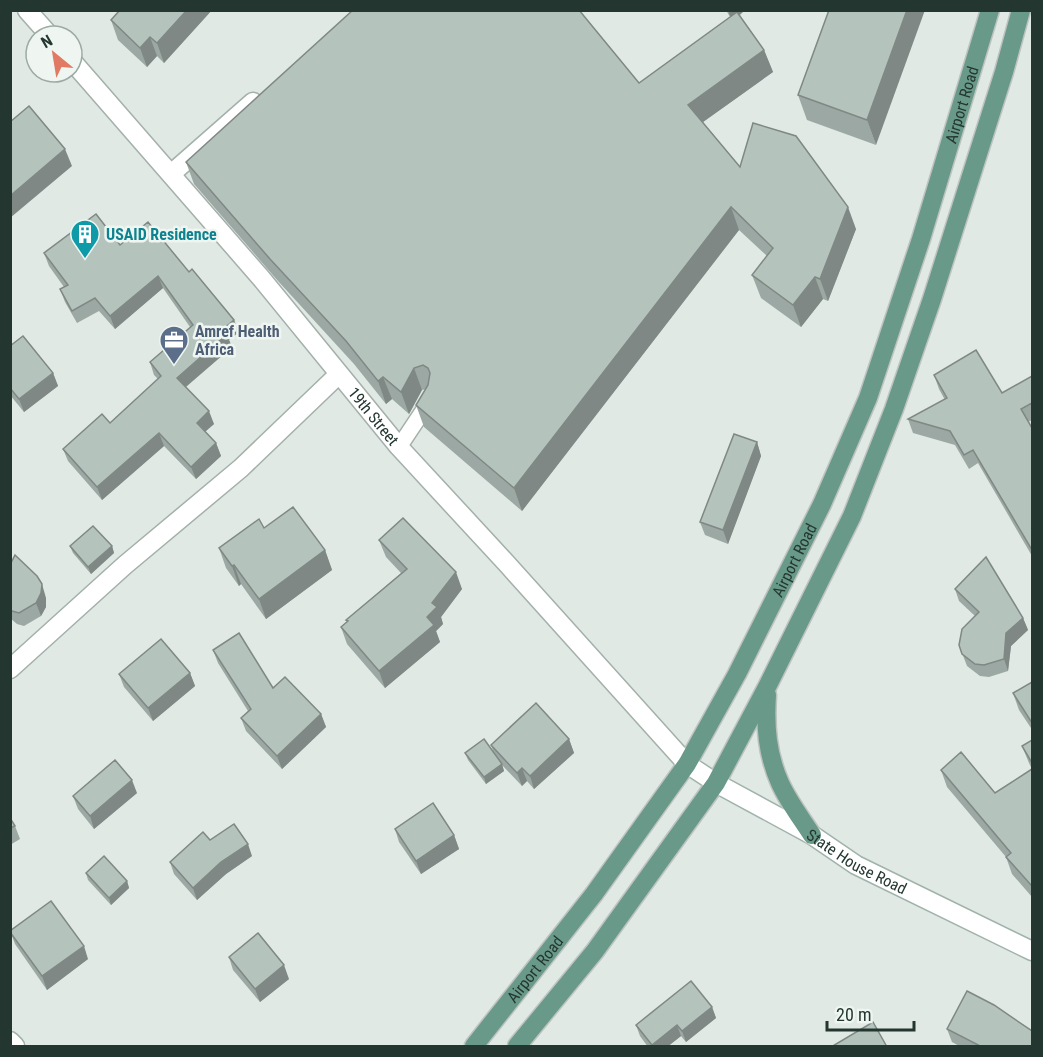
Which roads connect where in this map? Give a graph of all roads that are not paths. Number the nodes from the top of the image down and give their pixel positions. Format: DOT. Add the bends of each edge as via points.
graph roads {
  1 [pos="27,10"];
  2 [pos="990,10"];
  3 [pos="1021,10"];
  4 [pos="39,24"];
  5 [pos="973,64"];
  6 [pos="1004,72"];
  7 [pos="84,75"];
  8 [pos="268,89"];
  9 [pos="171,174"];
  10 [pos="338,375"];
  11 [pos="429,398"];
  12 [pos="399,447"];
  13 [pos="10,669"];
  14 [pos="767,687"];
  15 [pos="687,765"];
  16 [pos="716,783"];
  17 [pos="812,835"];
  18 [pos="1032,951"];
  19 [pos="10,1041"];
  20 [pos="15,1047"];
  21 [pos="474,1047"];
  22 [pos="517,1047"];
  1 -- 4 [label="street"];
  2 -- 5 [label="main road, Airport Road"];
  3 -- 6 [label="main road, Airport Road"];
  5 -- 6 [label="main road"];
  5 -- 15 [label="main road, Airport Road" via="868,398 817,515"];
  6 -- 14 [label="main road, Airport Road" via="894,409 852,516"];
  7 -- 9 [label="street, 19th Street"];
  8 -- 9 [label="street"];
  9 -- 10 [label="street, 19th Street"];
  10 -- 12 [label="street, 19th Street"];
  10 -- 13 [label="street" via="241,468"];
  11 -- 12 [label="lane"];
  12 -- 15 [label="street, 19th Street"];
  14 -- 16 [label="main road, Airport Road"];
  14 -- 17 [label="main road" via="765,724 770,753 780,784"];
  15 -- 16 [label="street, State House Road"];
  15 -- 21 [label="main road, Airport Road" via="594,894"];
  16 -- 17 [label="street, State House Road"];
  16 -- 22 [label="main road, Airport Road" via="595,951"];
  17 -- 18 [label="street, State House Road" via="856,865"];
  19 -- 20 [label="street"];
}
